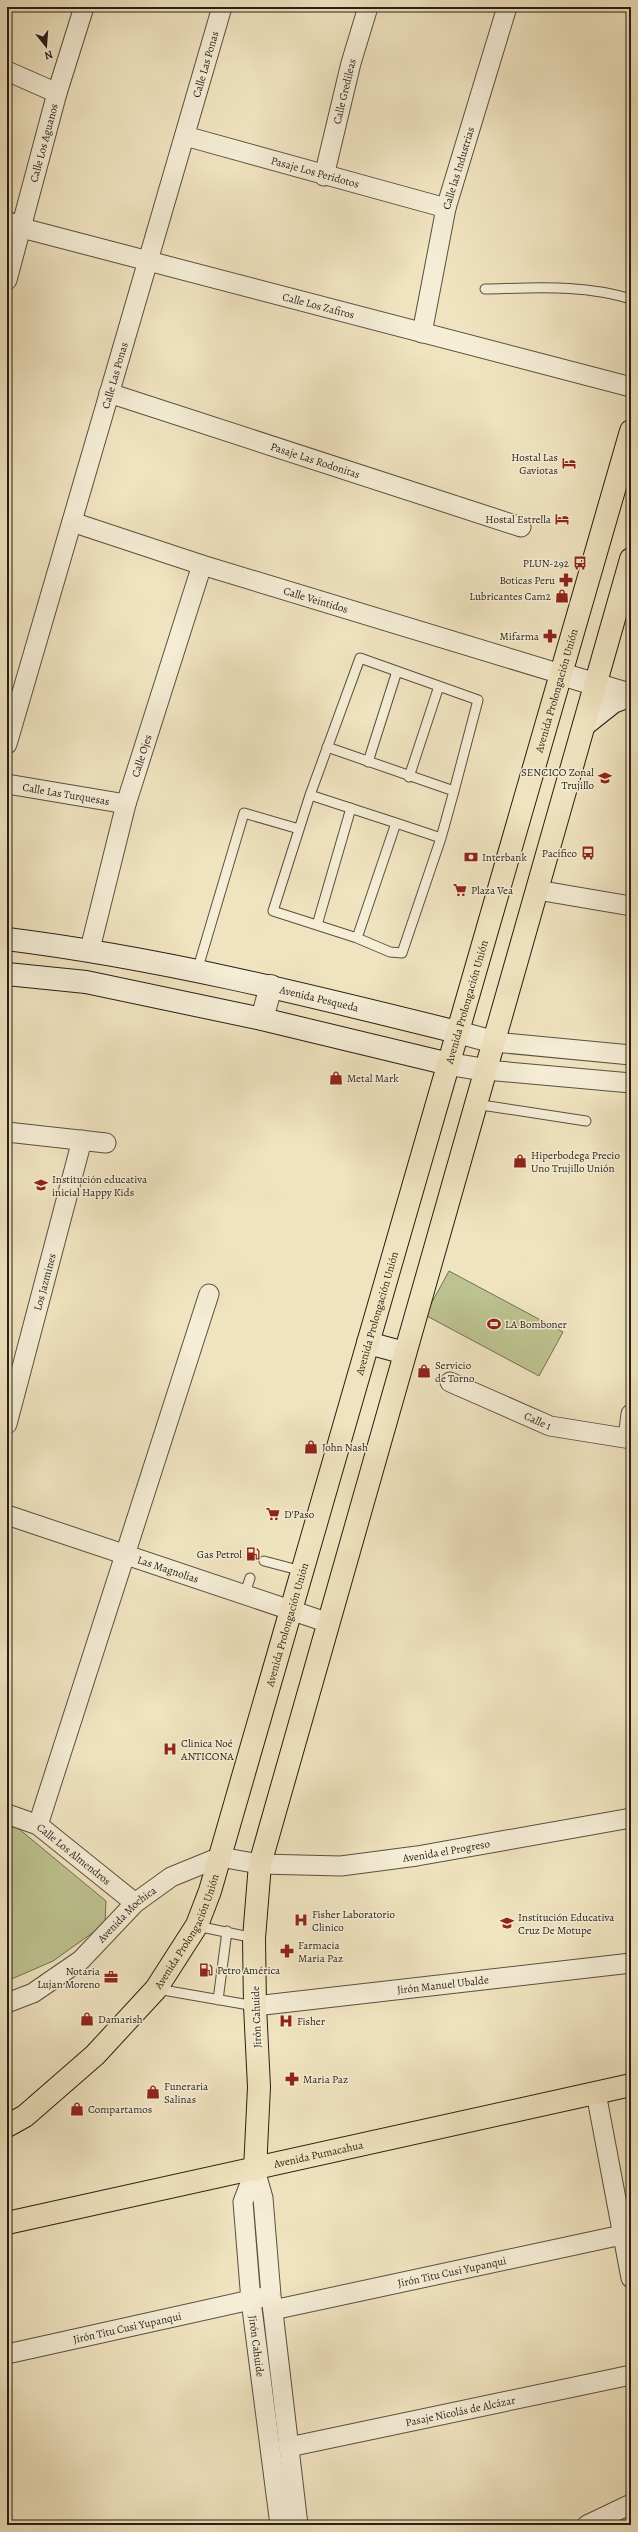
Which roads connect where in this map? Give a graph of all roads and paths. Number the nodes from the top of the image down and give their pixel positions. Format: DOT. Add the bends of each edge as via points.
graph roads {
  1 [pos="84,7"];
  2 [pos="222,7"];
  3 [pos="368,7"];
  4 [pos="506,7"];
  5 [pos="7,71"];
  6 [pos="57,93"];
  7 [pos="185,136"];
  8 [pos="324,176"];
  9 [pos="446,208"];
  10 [pos="15,225"];
  11 [pos="148,261"];
  12 [pos="7,280"];
  13 [pos="485,289"];
  14 [pos="631,299"];
  15 [pos="422,333"];
  16 [pos="631,387"];
  17 [pos="109,393"];
  18 [pos="631,431"];
  19 [pos="72,522"];
  20 [pos="521,527"];
  21 [pos="631,559"];
  22 [pos="202,566"];
  23 [pos="397,671"];
  24 [pos="561,674"];
  25 [pos="595,685"];
  26 [pos="439,686"];
  27 [pos="631,695"];
  28 [pos="584,725"];
  29 [pos="7,744"];
  30 [pos="327,748"];
  31 [pos="368,762"];
  32 [pos="409,777"];
  33 [pos="7,784"];
  34 [pos="454,791"];
  35 [pos="310,795"];
  36 [pos="126,804"];
  37 [pos="351,808"];
  38 [pos="396,823"];
  39 [pos="299,828"];
  40 [pos="441,838"];
  41 [pos="537,890"];
  42 [pos="631,906"];
  43 [pos="317,925"];
  44 [pos="357,938"];
  45 [pos="7,939"];
  46 [pos="90,949"];
  47 [pos="197,971"];
  48 [pos="7,974"];
  49 [pos="271,986"];
  50 [pos="262,1019"];
  51 [pos="457,1032"];
  52 [pos="494,1042"];
  53 [pos="631,1055"];
  54 [pos="449,1064"];
  55 [pos="486,1070"];
  56 [pos="631,1083"];
  57 [pos="476,1104"];
  58 [pos="586,1121"];
  59 [pos="7,1132"];
  60 [pos="82,1140"];
  61 [pos="106,1143"];
  62 [pos="209,1294"];
  63 [pos="368,1342"];
  64 [pos="405,1353"];
  65 [pos="450,1382"];
  66 [pos="631,1414"];
  67 [pos="7,1424"];
  68 [pos="630,1438"];
  69 [pos="7,1515"];
  70 [pos="125,1556"];
  71 [pos="264,1561"];
  72 [pos="302,1571"];
  73 [pos="250,1578"];
  74 [pos="244,1596"];
  75 [pos="290,1612"];
  76 [pos="329,1623"];
  77 [pos="7,1814"];
  78 [pos="631,1818"];
  79 [pos="38,1825"];
  80 [pos="220,1857"];
  81 [pos="260,1864"];
  82 [pos="135,1903"];
  83 [pos="197,1926"];
  84 [pos="227,1932"];
  85 [pos="254,1938"];
  86 [pos="631,1962"];
  87 [pos="156,1989"];
  88 [pos="218,2000"];
  89 [pos="7,2003"];
  90 [pos="255,2006"];
  91 [pos="631,2085"];
  92 [pos="596,2093"];
  93 [pos="7,2126"];
  94 [pos="255,2170"];
  95 [pos="7,2223"];
  96 [pos="627,2233"];
  97 [pos="631,2278"];
  98 [pos="251,2301"];
  99 [pos="272,2303"];
  100 [pos="7,2354"];
  101 [pos="631,2375"];
  102 [pos="289,2447"];
  103 [pos="631,2504"];
  104 [pos="280,2525"];
  105 [pos="298,2525"];
  106 [pos="587,2525"];
  1 -- 6 [label="street, Calle Los Aguanos"];
  2 -- 7 [label="street, Calle Las Ponas"];
  3 -- 8 [label="street, Calle Gredileas" via="351,63"];
  4 -- 9 [label="street, Calle las Industrias"];
  5 -- 6 [label="street"];
  6 -- 10 [label="street, Calle Los Aguanos"];
  7 -- 8 [label="street, Pasaje Los Peridotos"];
  7 -- 11 [label="street, Calle Las Ponas"];
  8 -- 9 [label="street, Pasaje Los Peridotos"];
  9 -- 15 [label="street, Calle las Industrias"];
  10 -- 11 [label="street, Calle Los Zafiros"];
  10 -- 12 [label="street, Calle Los Aguanos"];
  11 -- 15 [label="street, Calle Los Zafiros"];
  11 -- 17 [label="street, Calle Las Ponas"];
  13 -- 14 [label="lane" via="570,288 605,291"];
  15 -- 16 [label="street, Calle Los Zafiros"];
  17 -- 19 [label="street, Calle Las Ponas"];
  17 -- 20 [label="street, Pasaje Las Rodonitas"];
  18 -- 24 [label="main road, Avenida Prolongación Unión"];
  19 -- 22 [label="street, Calle Veintidos"];
  19 -- 29 [label="street, Calle Las Ponas"];
  21 -- 25 [label="main road"];
  22 -- 24 [label="street, Calle Veintidos"];
  22 -- 36 [label="street, Calle Ojes"];
  23 -- 26 [label="lane"];
  23 -- 30 [label="lane" via="360,658"];
  23 -- 31 [label="lane"];
  24 -- 25 [label="main road"];
  24 -- 51 [label="main road, Avenida Prolongación Unión"];
  25 -- 27 [label="main road"];
  25 -- 28 [label="main road"];
  26 -- 32 [label="lane"];
  26 -- 34 [label="lane" via="478,700"];
  27 -- 28 [label="main road" via="614,702"];
  28 -- 41 [label="main road"];
  30 -- 31 [label="lane"];
  30 -- 35 [label="lane"];
  31 -- 32 [label="lane"];
  32 -- 34 [label="lane"];
  33 -- 36 [label="street, Calle Las Turquesas"];
  34 -- 40 [label="lane"];
  35 -- 37 [label="lane"];
  35 -- 39 [label="lane"];
  36 -- 46 [label="street, Calle Ojes"];
  37 -- 38 [label="lane"];
  37 -- 43 [label="lane"];
  38 -- 40 [label="lane"];
  38 -- 44 [label="lane"];
  39 -- 43 [label="lane" via="273,911"];
  39 -- 47 [label="lane" via="244,813"];
  40 -- 44 [label="lane" via="402,953 390,952"];
  41 -- 42 [label="street"];
  41 -- 52 [label="main road"];
  43 -- 44 [label="lane"];
  45 -- 46 [label="main road, Avenida Pesqueda"];
  46 -- 47 [label="main road, Avenida Pesqueda"];
  47 -- 49 [label="main road, Avenida Pesqueda"];
  48 -- 50 [label="main road" via="86,982"];
  49 -- 50 [label="main road"];
  49 -- 51 [label="main road, Avenida Pesqueda"];
  50 -- 54 [label="main road"];
  51 -- 52 [label="main road, Avenida Pesqueda"];
  51 -- 54 [label="main road, Avenida Prolongación Unión"];
  52 -- 53 [label="street, Avenida Pesqueda"];
  52 -- 55 [label="main road"];
  54 -- 55 [label="main road"];
  54 -- 63 [label="main road, Avenida Prolongación Unión"];
  55 -- 56 [label="street"];
  55 -- 57 [label="main road"];
  57 -- 58 [label="lane"];
  57 -- 64 [label="main road"];
  59 -- 60 [label="street"];
  60 -- 61 [label="street"];
  60 -- 67 [label="street, Los Jazmines"];
  62 -- 70 [label="street"];
  63 -- 64 [label="main road"];
  63 -- 72 [label="main road, Avenida Prolongación Unión"];
  64 -- 76 [label="main road"];
  65 -- 68 [label="street, Calle 1" via="550,1426"];
  66 -- 68 [label="street"];
  69 -- 70 [label="street, Las Magnolias"];
  70 -- 74 [label="street, Las Magnolias"];
  70 -- 79 [label="street"];
  71 -- 72 [label="lane"];
  72 -- 75 [label="main road, Avenida Prolongación Unión"];
  73 -- 74 [label="lane"];
  74 -- 75 [label="street, Las Magnolias"];
  75 -- 76 [label="street, Las Magnolias"];
  75 -- 80 [label="main road, Avenida Prolongación Unión"];
  76 -- 81 [label="main road"];
  77 -- 79 [label="street, Calle Los Almendros"];
  78 -- 81 [label="street, Avenida el Progreso" via="341,1866"];
  79 -- 82 [label="street, Calle Los Almendros"];
  80 -- 81 [label="street"];
  80 -- 82 [label="street, Avenida Mochica" via="171,1877"];
  80 -- 83 [label="main road, Avenida Prolongación Unión"];
  81 -- 85 [label="main road, Jirón Cahuide"];
  82 -- 89 [label="street, Avenida Mochica" via="81,1960 33,1993"];
  83 -- 84 [label="lane"];
  83 -- 87 [label="main road, Avenida Prolongación Unión"];
  84 -- 85 [label="lane"];
  84 -- 88 [label="lane"];
  85 -- 90 [label="main road, Jirón Cahuide"];
  86 -- 90 [label="street, Jirón Manuel Ubalde"];
  87 -- 88 [label="lane"];
  87 -- 93 [label="main road, Avenida Prolongación Unión" via="95,2055 25,2116"];
  88 -- 90 [label="lane"];
  90 -- 94 [label="main road, Jirón Cahuide" via="259,2087"];
  91 -- 92 [label="main road, Avenida Pumacahua"];
  92 -- 94 [label="main road, Avenida Pumacahua"];
  92 -- 96 [label="street"];
  94 -- 95 [label="main road, Avenida Pumacahua"];
  94 -- 98 [label="street, Jirón Cahuide" via="243,2202"];
  94 -- 99 [label="street, Jirón Cahuide" via="263,2198"];
  96 -- 97 [label="street"];
  96 -- 99 [label="street, Jirón Titu Cusi Yupanqui"];
  98 -- 99 [label="street, Jirón Titu Cusi Yupanqui"];
  98 -- 100 [label="street, Jirón Titu Cusi Yupanqui"];
  98 -- 104 [label="street, Jirón Cahuide"];
  99 -- 102 [label="street, Jirón Cahuide"];
  101 -- 102 [label="street, Pasaje Nicolás de Alcázar"];
  102 -- 105 [label="street, Jirón Cahuide"];
  103 -- 106 [label="street"];
}
